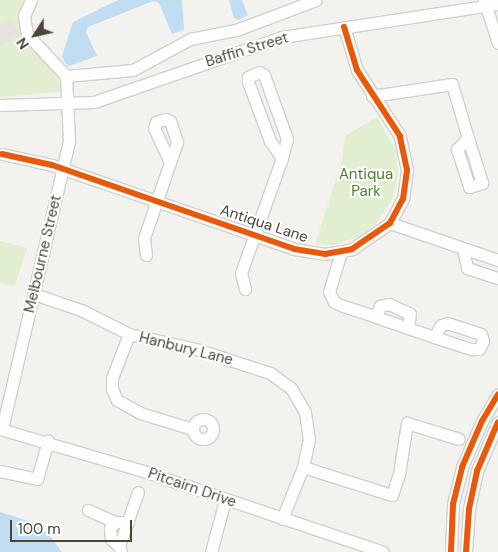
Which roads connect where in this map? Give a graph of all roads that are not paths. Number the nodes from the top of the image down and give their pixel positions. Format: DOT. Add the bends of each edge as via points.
graph roads {
  1 [pos="31,0"];
  2 [pos="316,0"];
  3 [pos="485,3"];
  4 [pos="498,4"];
  5 [pos="344,27"];
  6 [pos="498,43"];
  7 [pos="66,76"];
  8 [pos="372,96"];
  9 [pos="69,103"];
  10 [pos="0,105"];
  11 [pos="2,154"];
  12 [pos="282,158"];
  13 [pos="170,162"];
  14 [pos="63,169"];
  15 [pos="482,183"];
  16 [pos="156,201"];
  17 [pos="390,223"];
  18 [pos="256,235"];
  19 [pos="463,249"];
  20 [pos="341,252"];
  21 [pos="146,255"];
  22 [pos="498,260"];
  23 [pos="498,278"];
  24 [pos="245,289"];
  25 [pos="34,294"];
  26 [pos="129,334"];
  27 [pos="434,336"];
  28 [pos="498,394"];
  29 [pos="498,422"];
  30 [pos="1,429"];
  31 [pos="193,429"];
  32 [pos="459,439"];
  33 [pos="48,441"];
  34 [pos="302,467"];
  35 [pos="0,471"];
  36 [pos="138,492"];
  37 [pos="225,500"];
  38 [pos="88,510"];
  39 [pos="282,520"];
  40 [pos="114,522"];
  41 [pos="128,522"];
  42 [pos="120,549"];
  43 [pos="211,552"];
  44 [pos="383,552"];
  45 [pos="450,552"];
  46 [pos="466,552"];
  1 -- 7 [label="street" via="24,16 26,34"];
  2 -- 7 [label="street" via="236,30 190,39 133,70"];
  3 -- 4 [label="street, Baffin Street"];
  3 -- 5 [label="street, Baffin Street"];
  3 -- 6 [label="street"];
  5 -- 8 [label="street, Antiqua Lane" via="352,58"];
  5 -- 9 [label="street, Baffin Street" via="282,37 109,98"];
  7 -- 9 [label="street, Melbourne Street"];
  8 -- 15 [label="street" via="452,84 468,138 456,149 469,187"];
  8 -- 17 [label="street, Antiqua Lane" via="397,131 407,161 403,199"];
  9 -- 10 [label="street, Baffin Street"];
  9 -- 14 [label="street, Melbourne Street"];
  11 -- 14 [label="street, Antiqua Lane"];
  12 -- 12 [label="street" via="287,139 264,75 259,72 248,78 248,82 270,141"];
  12 -- 18 [label="street"];
  13 -- 16 [label="street"];
  14 -- 16 [label="street, Antiqua Lane"];
  14 -- 25 [label="street, Melbourne Street"];
  16 -- 18 [label="street, Antiqua Lane"];
  16 -- 21 [label="street" via="144,238"];
  17 -- 19 [label="street"];
  17 -- 20 [label="street, Antiqua Lane" via="364,244"];
  18 -- 20 [label="street, Antiqua Lane" via="315,253"];
  18 -- 24 [label="street" via="241,273"];
  19 -- 22 [label="street"];
  19 -- 23 [label="street" via="467,268"];
  20 -- 27 [label="street" via="329,296 340,305"];
  25 -- 26 [label="street, Hanbury Lane" via="81,310"];
  25 -- 30 [label="street, Melbourne Street"];
  26 -- 31 [label="street" via="112,378 117,400 140,413"];
  26 -- 34 [label="street, Hanbury Lane" via="202,350 270,374 291,388 305,412 309,439"];
  28 -- 45 [label="street" via="462,467 453,504"];
  29 -- 46 [label="street" via="477,471 469,509"];
  30 -- 33 [label="street, Pitcairn Drive"];
  32 -- 34 [label="street" via="407,423 400,474 392,495"];
  33 -- 35 [label="street" via="36,479"];
  33 -- 37 [label="street, Pitcairn Drive"];
  34 -- 39 [label="street, Hanbury Lane"];
  36 -- 41 [label="street"];
  37 -- 39 [label="street, Pitcairn Drive"];
  37 -- 43 [label="street"];
  38 -- 40 [label="street"];
  39 -- 44 [label="street, Pitcairn Drive"];
  40 -- 41 [label="street"];
  40 -- 42 [label="street" via="109,536"];
  41 -- 42 [label="street"];
}
